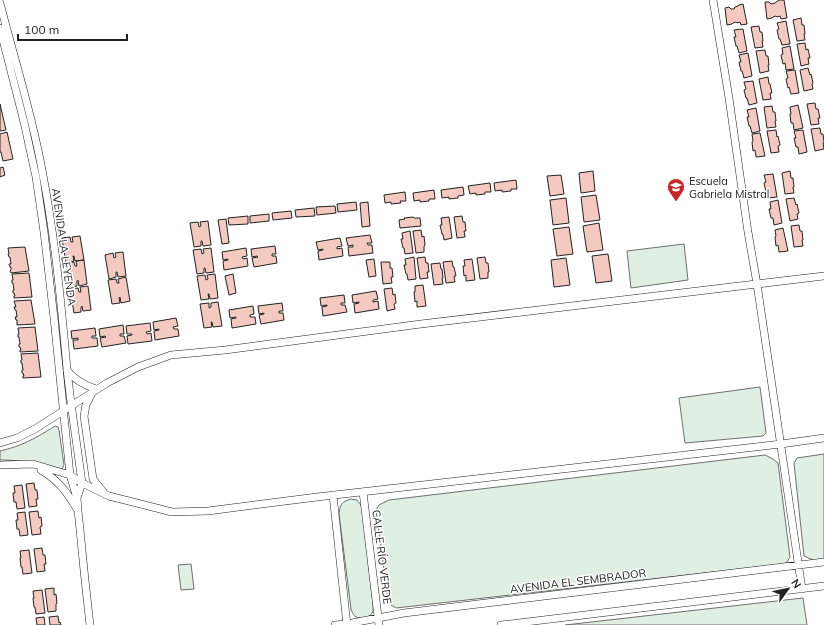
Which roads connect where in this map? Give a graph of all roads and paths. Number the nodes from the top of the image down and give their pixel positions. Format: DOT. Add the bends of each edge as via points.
graph roads {
  1 [pos="713,0"];
  2 [pos="0,3"];
  3 [pos="0,28"];
  4 [pos="824,276"];
  5 [pos="757,284"];
  6 [pos="67,370"];
  7 [pos="94,390"];
  8 [pos="72,405"];
  9 [pos="63,410"];
  10 [pos="824,438"];
  11 [pos="0,443"];
  12 [pos="781,444"];
  13 [pos="33,464"];
  14 [pos="0,465"];
  15 [pos="70,475"];
  16 [pos="82,483"];
  17 [pos="362,492"];
  18 [pos="333,495"];
  19 [pos="109,496"];
  20 [pos="77,498"];
  21 [pos="78,510"];
  22 [pos="824,562"];
  23 [pos="799,565"];
  24 [pos="824,586"];
  25 [pos="802,589"];
  26 [pos="379,621"];
  27 [pos="347,624"];
  28 [pos="90,625"];
  29 [pos="335,625"];
  30 [pos="501,625"];
  1 -- 5 [label="street"];
  2 -- 6 [label="street, AVENIDA LA LEYENDA" via="42,169 58,278"];
  3 -- 9 [label="street, AVENIDA LA LEYENDA" via="36,177"];
  4 -- 5 [label="street"];
  5 -- 7 [label="street" via="171,355 138,367"];
  5 -- 12 [label="street"];
  6 -- 7 [label="street"];
  6 -- 8 [label="street, AVENIDA LA LEYENDA"];
  7 -- 8 [label="street"];
  7 -- 19 [label="street" via="86,405 84,416 93,479"];
  8 -- 9 [label="street"];
  8 -- 16 [label="street, AVENIDA LA LEYENDA"];
  9 -- 11 [label="street" via="29,432"];
  9 -- 15 [label="street, AVENIDA LA LEYENDA"];
  10 -- 12 [label="street"];
  12 -- 17 [label="street"];
  12 -- 23 [label="street"];
  13 -- 14 [label="street"];
  13 -- 15 [label="street"];
  13 -- 21 [label="street" via="62,486"];
  15 -- 16 [label="street"];
  15 -- 20 [label="street, AVENIDA LA LEYENDA"];
  16 -- 19 [label="street"];
  16 -- 20 [label="street, AVENIDA LA LEYENDA"];
  17 -- 18 [label="street"];
  17 -- 26 [label="street, CALLE RÍO VERDE"];
  18 -- 19 [label="street" via="208,511 172,512"];
  18 -- 27 [label="street"];
  20 -- 21 [label="street, AVENIDA LA LEYENDA"];
  21 -- 28 [label="street, AVENIDA LA LEYENDA"];
  22 -- 23 [label="street, AVENIDA EL SEMBRADOR"];
  23 -- 25 [label="street"];
  23 -- 26 [label="street, AVENIDA EL SEMBRADOR" via="412,612"];
  24 -- 25 [label="street"];
  25 -- 30 [label="street"];
  26 -- 27 [label="street, AVENIDA EL SEMBRADOR"];
  27 -- 29 [label="street, AVENIDA EL SEMBRADOR"];
}
